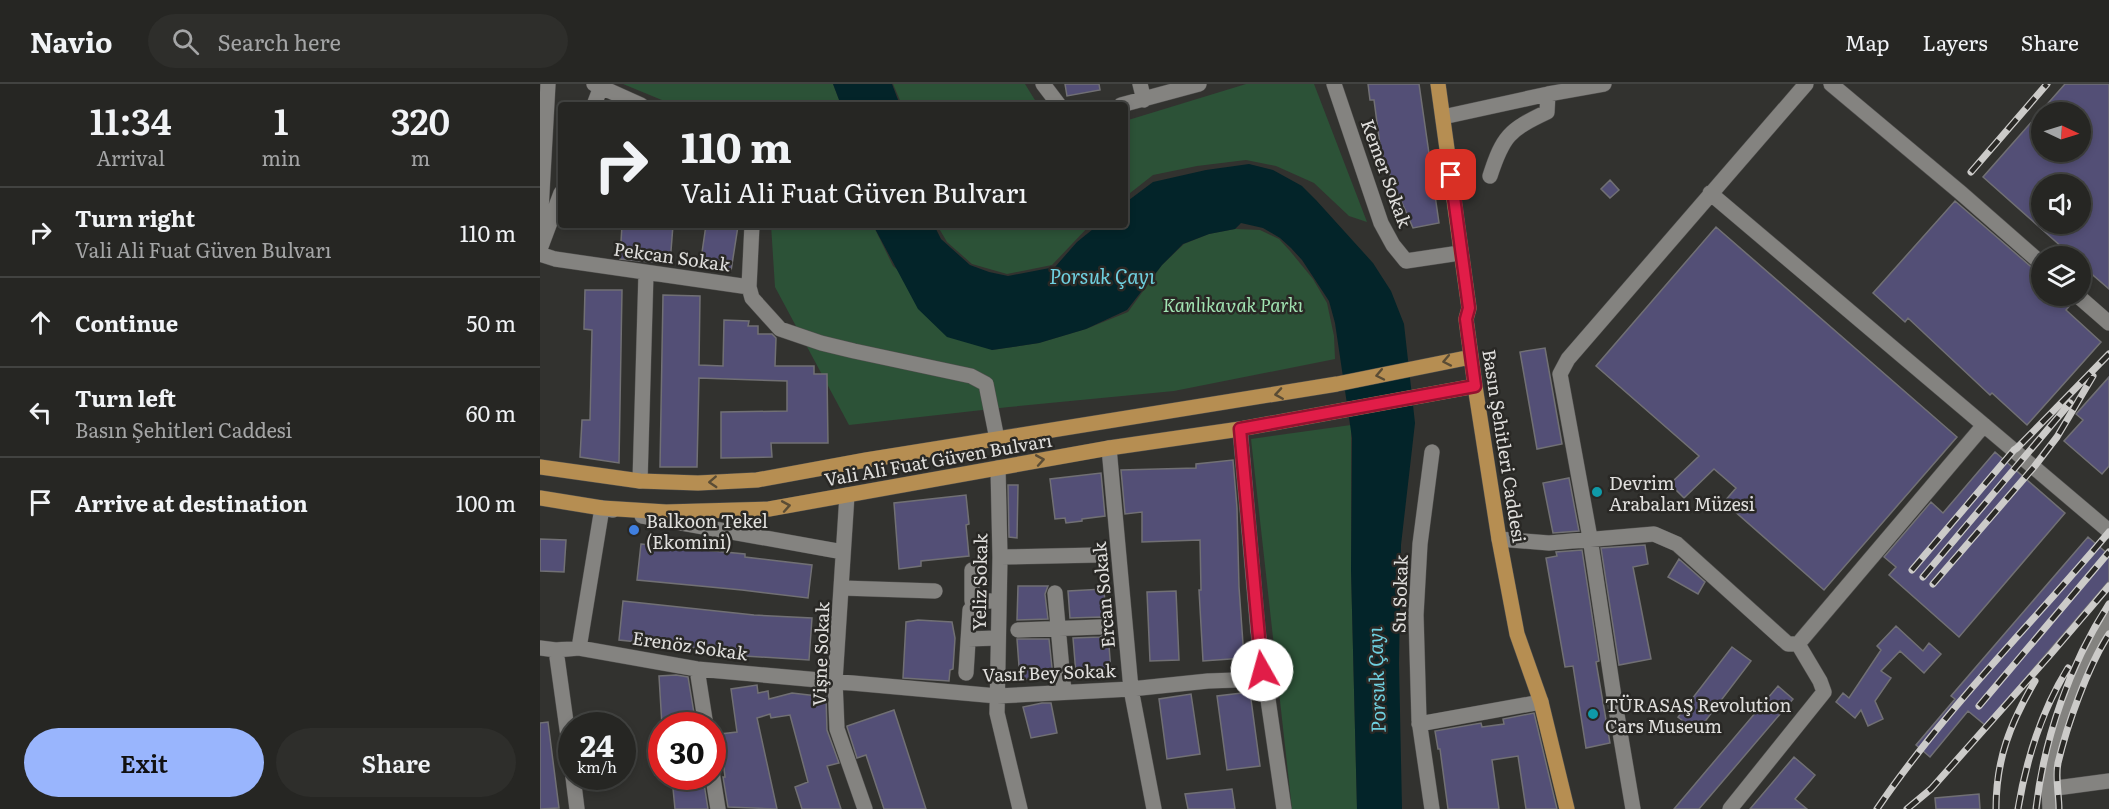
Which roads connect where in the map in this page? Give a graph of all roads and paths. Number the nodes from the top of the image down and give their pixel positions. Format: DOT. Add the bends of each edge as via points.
graph roads {
  1 [pos="548,84"];
  2 [pos="1043,84"];
  3 [pos="1140,84"];
  4 [pos="1199,84"];
  5 [pos="1334,84"];
  6 [pos="1438,84"];
  7 [pos="1602,84"];
  8 [pos="1806,84"];
  9 [pos="1831,84"];
  10 [pos="599,85"];
  11 [pos="1548,94"];
  12 [pos="1144,100"];
  13 [pos="595,102"];
  14 [pos="635,102"];
  15 [pos="1057,102"];
  16 [pos="1128,103"];
  17 [pos="1443,117"];
  18 [pos="1451,175"];
  19 [pos="1491,176"];
  20 [pos="1710,193"];
  21 [pos="558,201"];
  22 [pos="540,228"];
  23 [pos="752,228"];
  24 [pos="540,251"];
  25 [pos="1453,254"];
  26 [pos="2031,254"];
  27 [pos="646,273"];
  28 [pos="749,287"];
  29 [pos="2089,306"];
  30 [pos="1466,319"];
  31 [pos="2109,323"];
  32 [pos="1471,357"];
  33 [pos="1475,386"];
  34 [pos="1984,425"];
  35 [pos="1240,429"];
  36 [pos="997,439"];
  37 [pos="1109,448"];
  38 [pos="1432,452"];
  39 [pos="540,467"];
  40 [pos="998,468"];
  41 [pos="640,481"];
  42 [pos="847,495"];
  43 [pos="540,498"];
  44 [pos="602,508"];
  45 [pos="2109,531"];
  46 [pos="1590,538"];
  47 [pos="1499,539"];
  48 [pos="843,552"];
  49 [pos="1098,555"];
  50 [pos="1000,557"];
  51 [pos="972,570"];
  52 [pos="842,588"];
  53 [pos="935,591"];
  54 [pos="1055,593"];
  55 [pos="998,601"];
  56 [pos="970,610"];
  57 [pos="2109,619"];
  58 [pos="1100,627"];
  59 [pos="1018,630"];
  60 [pos="1059,630"];
  61 [pos="998,638"];
  62 [pos="968,639"];
  63 [pos="1798,644"];
  64 [pos="540,648"];
  65 [pos="579,648"];
  66 [pos="556,650"];
  67 [pos="697,669"];
  68 [pos="966,673"];
  69 [pos="1264,679"];
  70 [pos="835,681"];
  71 [pos="1131,689"];
  72 [pos="1064,692"];
  73 [pos="997,696"];
  74 [pos="1541,702"];
  75 [pos="565,712"];
  76 [pos="704,712"];
  77 [pos="1419,724"];
  78 [pos="2109,781"];
  79 [pos="2049,789"];
  80 [pos="575,790"];
  81 [pos="715,790"];
  82 [pos="577,809"];
  83 [pos="718,809"];
  84 [pos="865,809"];
  85 [pos="1020,809"];
  86 [pos="1154,809"];
  87 [pos="1284,809"];
  88 [pos="1432,809"];
  89 [pos="1567,809"];
  90 [pos="1633,809"];
  91 [pos="1730,809"];
  92 [pos="2050,809"];
  1 -- 22 [label="street"];
  2 -- 15 [label="street"];
  3 -- 12 [label="street"];
  4 -- 12 [label="street"];
  5 -- 25 [label="street, Kemer Sokak" via="1393,245 1406,261"];
  6 -- 17 [label="main road, Basın Şehitleri Caddesi"];
  7 -- 11 [label="street"];
  8 -- 20 [label="street"];
  9 -- 26 [label="street"];
  10 -- 13 [label="street"];
  10 -- 14 [label="street"];
  11 -- 17 [label="street"];
  11 -- 19 [label="street" via="1547,112 1518,126 1499,148"];
  12 -- 16 [label="street"];
  17 -- 18 [label="main road, Basın Şehitleri Caddesi"];
  18 -- 25 [label="main road" via="1445,198"];
  18 -- 30 [label="main road, Basın Şehitleri Caddesi" via="1469,308"];
  20 -- 34 [label="street"];
  20 -- 46 [label="street" via="1568,359 1560,374"];
  21 -- 24 [label="street"];
  23 -- 28 [label="street"];
  24 -- 27 [label="street, Pekcan Sokak" via="555,259"];
  25 -- 30 [label="main road" via="1460,309"];
  27 -- 28 [label="street, Pekcan Sokak"];
  27 -- 41 [label="street"];
  28 -- 36 [label="street, Pekcan Sokak" via="752,298 780,329 821,343 971,376 986,384"];
  29 -- 31 [label="street"];
  30 -- 32 [label="main road, Basın Şehitleri Caddesi"];
  32 -- 33 [label="main road, Basın Şehitleri Caddesi"];
  32 -- 36 [label="main road, Vali Ali Fuat Güven Bulvarı, one-way" via="1337,384"];
  33 -- 35 [label="main road, Vali Ali Fuat Güven Bulvarı"];
  33 -- 47 [label="main road, Basın Şehitleri Caddesi"];
  34 -- 45 [label="street"];
  34 -- 63 [label="street"];
  35 -- 37 [label="main road, Vali Ali Fuat Güven Bulvarı"];
  35 -- 69 [label="street"];
  36 -- 41 [label="main road, Vali Ali Fuat Güven Bulvarı, one-way" via="757,480"];
  40 -- 37 [label="main road, Vali Ali Fuat Güven Bulvarı, one-way"];
  37 -- 71 [label="street, Ercan Sokak"];
  38 -- 77 [label="street, Su Sokak" via="1416,615"];
  39 -- 41 [label="main road, Vali Ali Fuat Güven Bulvarı"];
  40 -- 42 [label="main road, Vali Ali Fuat Güven Bulvarı"];
  40 -- 50 [label="street, Yeliz Sokak"];
  44 -- 42 [label="main road, Vali Ali Fuat Güven Bulvarı, one-way" via="666,512 769,509"];
  42 -- 48 [label="street, Vişne Sokak"];
  43 -- 44 [label="main road, Vali Ali Fuat Güven Bulvarı"];
  44 -- 48 [label="street"];
  44 -- 65 [label="street"];
  46 -- 47 [label="street" via="1548,543"];
  46 -- 63 [label="street" via="1654,534 1677,544 1788,644"];
  46 -- 90 [label="street"];
  47 -- 74 [label="main road, Basın Şehitleri Caddesi" via="1517,634"];
  48 -- 52 [label="street, Vişne Sokak"];
  49 -- 50 [label="street"];
  50 -- 55 [label="street, Yeliz Sokak"];
  51 -- 55 [label="street" via="972,601"];
  52 -- 53 [label="street"];
  52 -- 70 [label="street, Vişne Sokak"];
  54 -- 60 [label="street"];
  55 -- 61 [label="street, Yeliz Sokak"];
  56 -- 62 [label="street"];
  57 -- 79 [label="street" via="2097,637 2071,698 2050,764"];
  58 -- 60 [label="street"];
  59 -- 60 [label="street"];
  60 -- 72 [label="street"];
  61 -- 62 [label="street"];
  61 -- 73 [label="street, Yeliz Sokak"];
  62 -- 68 [label="street"];
  63 -- 91 [label="street" via="1824,692"];
  64 -- 66 [label="street, Erenöz Sokak"];
  65 -- 66 [label="street, Erenöz Sokak"];
  65 -- 67 [label="street, Erenöz Sokak"];
  66 -- 75 [label="street"];
  67 -- 70 [label="street, Erenöz Sokak"];
  67 -- 76 [label="street"];
  69 -- 71 [label="street, Vasıf Bey Sokak"];
  69 -- 87 [label="street"];
  70 -- 73 [label="street, Vasıf Bey Sokak"];
  70 -- 84 [label="street, Vişne Sokak" via="837,729"];
  71 -- 72 [label="street, Vasıf Bey Sokak"];
  71 -- 86 [label="street, Ercan Sokak"];
  72 -- 73 [label="street, Vasıf Bey Sokak"];
  73 -- 85 [label="street, Yeliz Sokak" via="997,713"];
  74 -- 77 [label="street"];
  74 -- 89 [label="main road, Basın Şehitleri Caddesi"];
  77 -- 88 [label="street, Su Sokak"];
  78 -- 79 [label="street"];
  79 -- 92 [label="street"];
  80 -- 82 [label="street"];
  81 -- 83 [label="street"];
}
